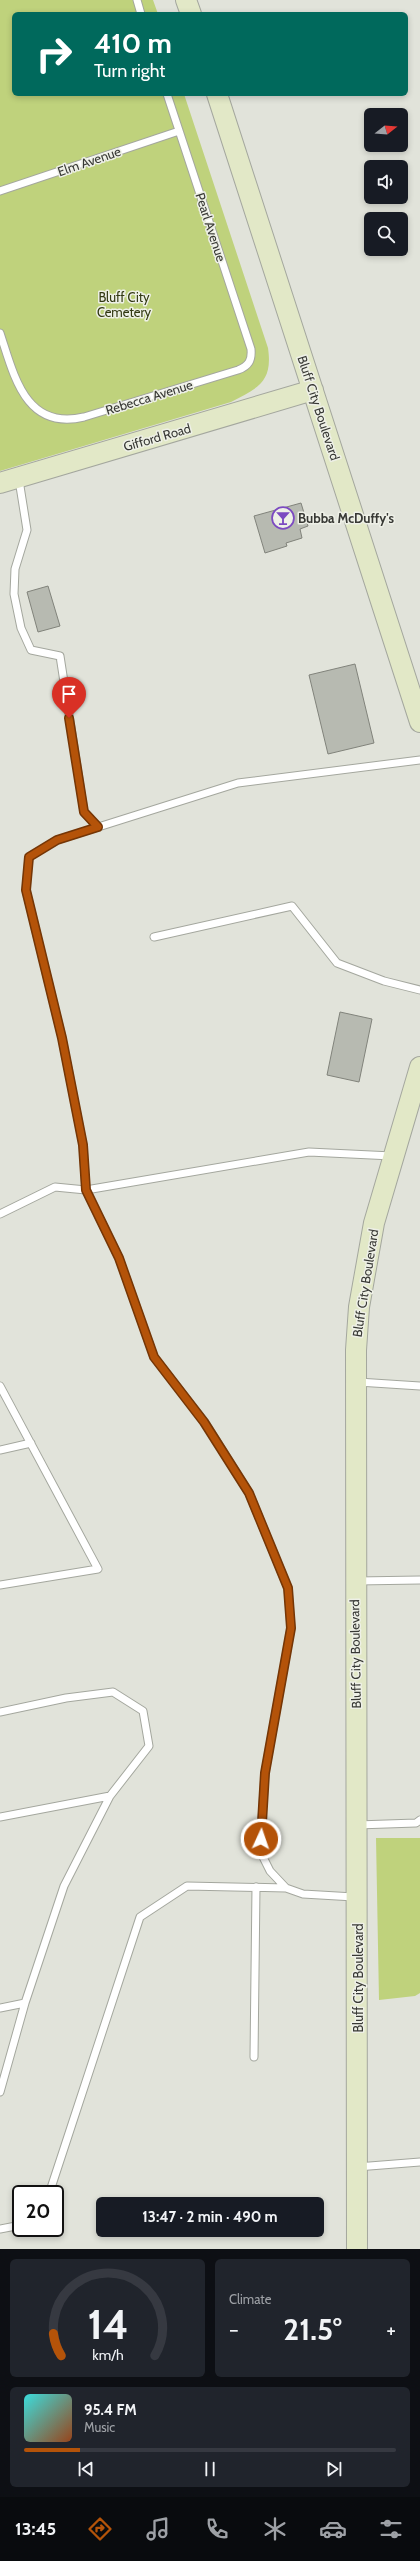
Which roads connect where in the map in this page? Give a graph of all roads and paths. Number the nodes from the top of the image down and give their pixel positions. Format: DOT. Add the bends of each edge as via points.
graph roads {
  1 [pos="137,0"];
  2 [pos="186,0"];
  3 [pos="140,12"];
  4 [pos="190,12"];
  5 [pos="168,96"];
  6 [pos="218,96"];
  7 [pos="179,131"];
  8 [pos="0,191"];
  9 [pos="0,333"];
  10 [pos="251,360"];
  11 [pos="313,390"];
  12 [pos="9,480"];
  13 [pos="420,722"];
  14 [pos="420,760"];
  15 [pos="98,827"];
  16 [pos="154,937"];
  17 [pos="420,990"];
  18 [pos="420,1067"];
  19 [pos="394,1156"];
  20 [pos="86,1190"];
  21 [pos="0,1214"];
  22 [pos="356,1382"];
  23 [pos="0,1386"];
  24 [pos="420,1386"];
  25 [pos="31,1443"];
  26 [pos="0,1450"];
  27 [pos="420,1580"];
  28 [pos="355,1581"];
  29 [pos="0,1585"];
  30 [pos="0,1712"];
  31 [pos="110,1796"];
  32 [pos="0,1817"];
  33 [pos="420,1820"];
  34 [pos="357,1826"];
  35 [pos="256,1887"];
  36 [pos="286,1888"];
  37 [pos="358,1897"];
  38 [pos="26,2003"];
  39 [pos="0,2008"];
  40 [pos="254,2057"];
  41 [pos="0,2092"];
  42 [pos="420,2162"];
  43 [pos="357,2167"];
  44 [pos="52,2185"];
  45 [pos="12,2226"];
  46 [pos="0,2229"];
  47 [pos="357,2249"];
  1 -- 3 [label="lane"];
  2 -- 4 [label="street"];
  5 -- 7 [label="lane, Pearl Avenue"];
  6 -- 11 [label="street, Bluff City Boulevard"];
  7 -- 8 [label="lane, Elm Avenue"];
  7 -- 10 [label="lane, Pearl Avenue" via="251,349"];
  9 -- 10 [label="lane, Rebecca Avenue" via="22,394 43,413 62,419 84,417 238,370 244,368"];
  11 -- 12 [label="street, Gifford Road"];
  11 -- 13 [label="street, Bluff City Boulevard"];
  12 -- 15 [label="lane" via="27,530 15,569 14,594 21,628 31,650 60,656 84,812"];
  14 -- 15 [label="lane" via="238,783"];
  15 -- 20 [label="lane" via="57,840 29,857 26,890 62,1038 83,1145"];
  16 -- 17 [label="lane" via="292,906 336,962 384,982"];
  18 -- 19 [label="street, Bluff City Boulevard"];
  19 -- 20 [label="lane" via="309,1152"];
  19 -- 22 [label="street, Bluff City Boulevard" via="374,1223 366,1263 359,1308"];
  20 -- 21 [label="lane" via="55,1187"];
  20 -- 36 [label="lane" via="119,1258 154,1357 204,1422 249,1493 288,1588 291,1628 265,1773 260,1851 270,1871"];
  22 -- 24 [label="lane"];
  22 -- 28 [label="street, Bluff City Boulevard"];
  23 -- 25 [label="lane"];
  25 -- 26 [label="lane"];
  25 -- 29 [label="lane" via="98,1569"];
  27 -- 28 [label="lane"];
  28 -- 34 [label="street, Bluff City Boulevard"];
  30 -- 31 [label="lane" via="66,1698 113,1692 143,1710 149,1746"];
  31 -- 32 [label="lane"];
  31 -- 38 [label="lane" via="64,1886"];
  33 -- 34 [label="lane" via="416,1823"];
  34 -- 37 [label="street, Bluff City Boulevard"];
  35 -- 36 [label="lane"];
  35 -- 40 [label="lane"];
  35 -- 44 [label="lane" via="186,1886 140,1917"];
  36 -- 37 [label="lane" via="303,1894"];
  37 -- 43 [label="street, Bluff City Boulevard"];
  38 -- 39 [label="lane"];
  38 -- 41 [label="lane"];
  42 -- 43 [label="lane"];
  43 -- 47 [label="street, Bluff City Boulevard"];
  45 -- 46 [label="lane"];
}
